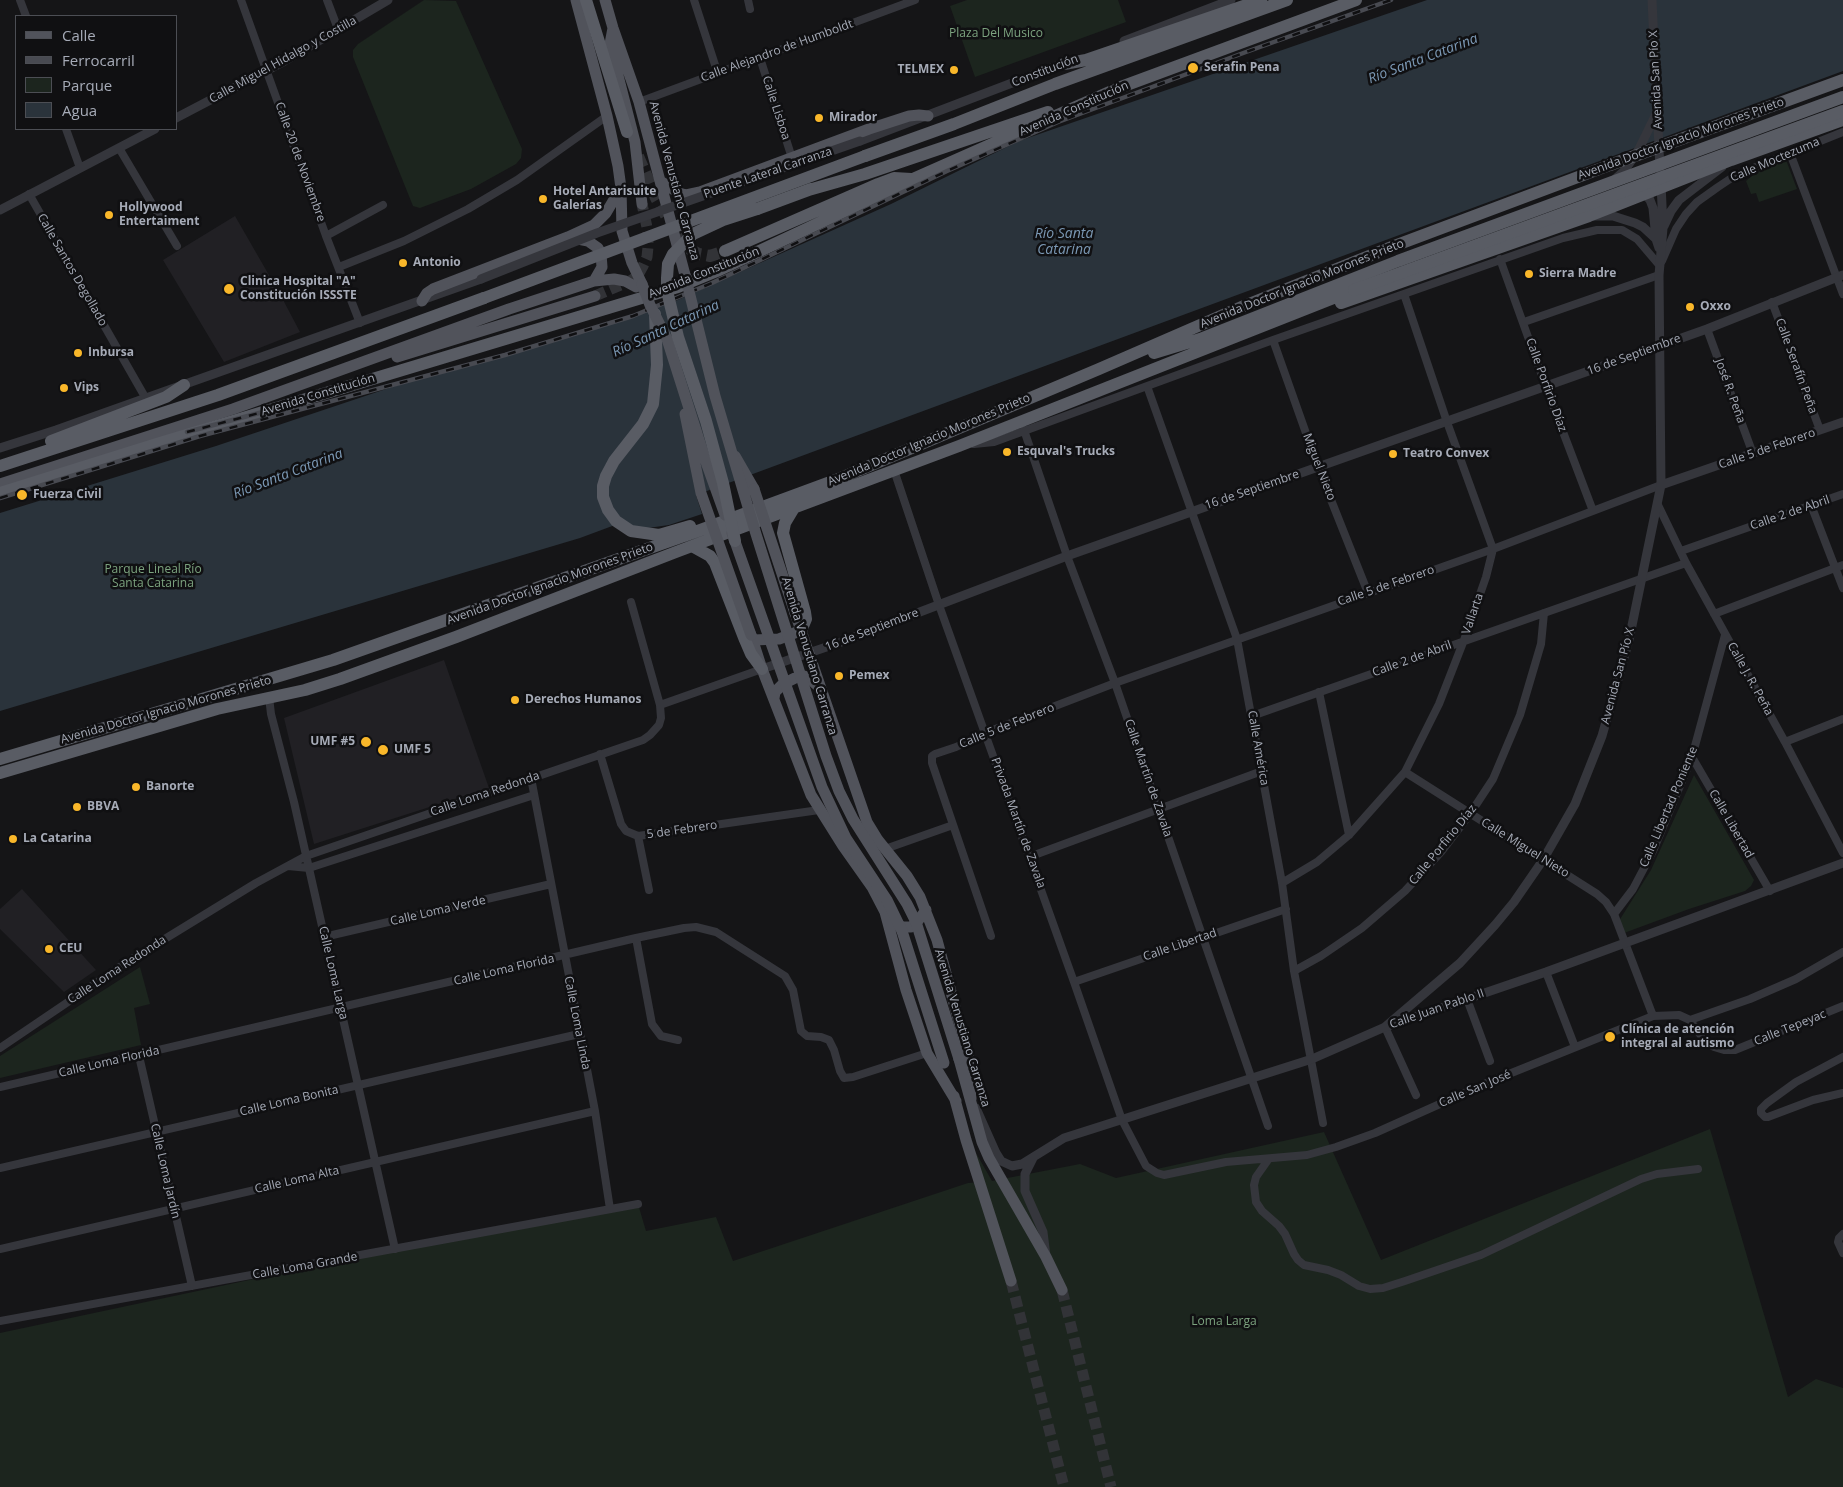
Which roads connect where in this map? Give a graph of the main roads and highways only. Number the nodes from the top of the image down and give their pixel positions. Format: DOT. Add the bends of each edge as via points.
graph roads {
  1 [pos="576,0"];
  2 [pos="586,0"];
  3 [pos="1261,0"];
  4 [pos="1287,0"];
  5 [pos="1356,0"];
  6 [pos="608,1"];
  7 [pos="613,28"];
  8 [pos="1064,64"];
  9 [pos="1843,80"];
  10 [pos="1121,87"];
  11 [pos="1843,98"];
  12 [pos="1843,111"];
  13 [pos="928,116"];
  14 [pos="1843,120"];
  15 [pos="954,124"];
  16 [pos="627,132"];
  17 [pos="1704,149"];
  18 [pos="913,179"];
  19 [pos="660,181"];
  20 [pos="1676,182"];
  21 [pos="621,188"];
  22 [pos="805,191"];
  23 [pos="642,204"];
  24 [pos="568,237"];
  25 [pos="725,251"];
  26 [pos="594,281"];
  27 [pos="639,286"];
  28 [pos="595,296"];
  29 [pos="422,301"];
  30 [pos="652,309"];
  31 [pos="1276,321"];
  32 [pos="1099,370"];
  33 [pos="328,376"];
  34 [pos="184,385"];
  35 [pos="683,388"];
  36 [pos="912,448"];
  37 [pos="732,452"];
  38 [pos="28,457"];
  39 [pos="0,466"];
  40 [pos="0,484"];
  41 [pos="0,493"];
  42 [pos="794,508"];
  43 [pos="735,542"];
  44 [pos="692,546"];
  45 [pos="801,631"];
  46 [pos="752,638"];
  47 [pos="762,669"];
  48 [pos="822,690"];
  49 [pos="774,698"];
  50 [pos="0,759"];
  51 [pos="0,773"];
  52 [pos="926,910"];
  53 [pos="888,921"];
  54 [pos="971,1099"];
  55 [pos="956,1101"];
  56 [pos="1011,1281"];
  57 [pos="1062,1290"];
  1 -- 21 [label="main road" via="607,116"];
  2 -- 16 [label="highway"];
  3 -- 8 [label="highway" via="1086,60"];
  4 -- 15 [label="highway, Avenida Constitución"];
  5 -- 10 [label="highway, Avenida Constitución"];
  6 -- 7 [label="main road, Avenida Venustiano Carranza"];
  7 -- 19 [label="main road, Avenida Venustiano Carranza" via="639,102"];
  7 -- 23 [label="main road" via="610,44 635,142"];
  9 -- 32 [label="highway, Avenida Doctor Ignacio Morones Prieto, bridge" via="1394,246 1236,309"];
  10 -- 18 [label="highway, Avenida Constitución"];
  10 -- 22 [label="highway" via="865,174"];
  11 -- 17 [label="highway"];
  12 -- 31 [label="highway, Avenida Doctor Ignacio Morones Prieto, bridge"];
  13 -- 19 [label="main road" via="919,114 869,129 693,194 678,193"];
  14 -- 20 [label="highway"];
  15 -- 22 [label="highway" via="926,143"];
  15 -- 38 [label="highway, Avenida Constitución, bridge" via="218,395"];
  17 -- 20 [label="highway"];
  17 -- 32 [label="highway" via="1398,261 1200,338"];
  18 -- 25 [label="highway" via="894,178 878,184"];
  18 -- 41 [label="highway, Avenida Constitución" via="678,287"];
  19 -- 37 [label="main road, Avenida Venustiano Carranza, bridge" via="706,364"];
  20 -- 31 [label="highway" via="1355,299"];
  21 -- 24 [label="main road" via="600,221"];
  21 -- 27 [label="main road" via="622,231"];
  22 -- 43 [label="highway, bridge" via="693,234 673,254 668,264 667,291 678,337 716,456"];
  24 -- 26 [label="main road" via="588,241 598,248 602,261"];
  24 -- 29 [label="main road" via="433,289"];
  26 -- 27 [label="main road, Avenida Constitución" via="614,278"];
  26 -- 33 [label="main road, Avenida Constitución"];
  27 -- 30 [label="main road, bridge"];
  28 -- 33 [label="main road" via="427,349"];
  30 -- 35 [label="main road, bridge" via="667,339"];
  30 -- 36 [label="highway" via="657,354 653,404 643,424 614,461 603,486 608,510 616,521 631,531 659,534 687,527"];
  31 -- 42 [label="highway, Avenida Doctor Ignacio Morones Prieto"];
  32 -- 36 [label="highway, Avenida Doctor Ignacio Morones Prieto"];
  33 -- 40 [label="main road, Avenida Constitución"];
  34 -- 38 [label="highway" via="152,403 46,443"];
  35 -- 43 [label="main road, bridge"];
  35 -- 46 [label="main road, bridge" via="696,478"];
  36 -- 50 [label="highway, Avenida Doctor Ignacio Morones Prieto" via="686,536 334,660"];
  37 -- 45 [label="main road, bridge" via="754,489"];
  37 -- 54 [label="main road, Avenida Venustiano Carranza, bridge" via="839,791 916,922"];
  38 -- 39 [label="highway, Avenida Constitución"];
  42 -- 44 [label="highway, Avenida Doctor Ignacio Morones Prieto"];
  42 -- 45 [label="highway" via="783,533 805,612"];
  43 -- 55 [label="main road, bridge" via="822,787 846,838 887,900 902,931"];
  44 -- 47 [label="highway" via="710,556 715,563 745,640"];
  44 -- 51 [label="highway, Avenida Doctor Ignacio Morones Prieto" via="349,676 305,690 217,709"];
  45 -- 46 [label="main road" via="779,639"];
  45 -- 48 [label="main road"];
  46 -- 47 [label="main road"];
  47 -- 49 [label="main road"];
  48 -- 49 [label="main road" via="804,676 782,684"];
  48 -- 52 [label="main road" via="867,822 907,876"];
  49 -- 53 [label="main road" via="811,795 872,887"];
  52 -- 53 [label="main road" via="911,927 903,928"];
  52 -- 54 [label="main road" via="968,1055"];
  53 -- 55 [label="main road" via="927,1053"];
  54 -- 57 [label="main road, Avenida Venustiano Carranza" via="975,1121 989,1158"];
  55 -- 56 [label="main road"];
}
